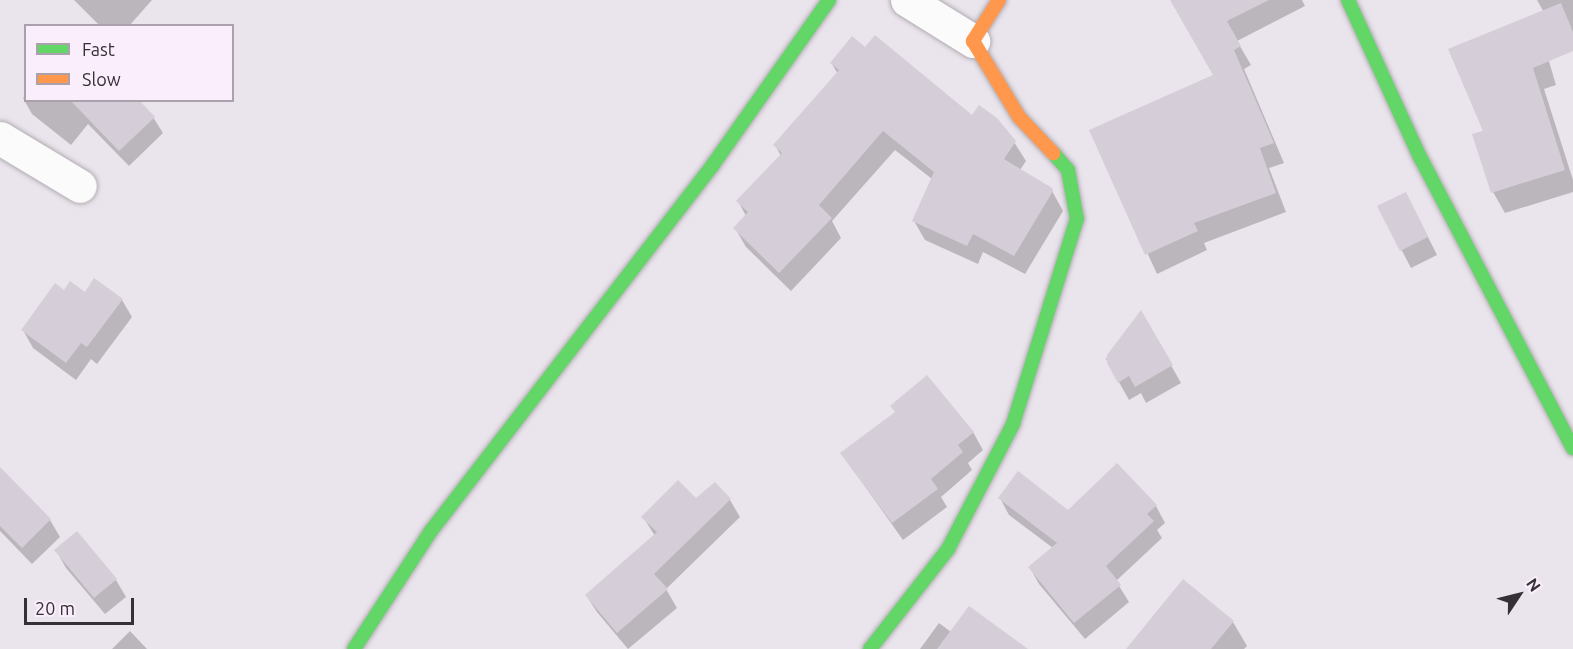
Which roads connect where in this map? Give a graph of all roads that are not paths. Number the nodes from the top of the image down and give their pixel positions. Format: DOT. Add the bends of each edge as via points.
graph roads {
  1 [pos="829,0"];
  2 [pos="907,0"];
  3 [pos="999,0"];
  4 [pos="1348,0"];
  5 [pos="973,41"];
  6 [pos="0,138"];
  7 [pos="80,186"];
  8 [pos="1573,448"];
  9 [pos="354,649"];
  10 [pos="870,649"];
  1 -- 9 [label="street" via="712,166 431,531"];
  2 -- 5 [label="street"];
  3 -- 5 [label="street"];
  4 -- 8 [label="street" via="1420,157"];
  5 -- 10 [label="street" via="1019,117 1068,170 1077,219 1013,424 948,549"];
  6 -- 7 [label="street"];
}
